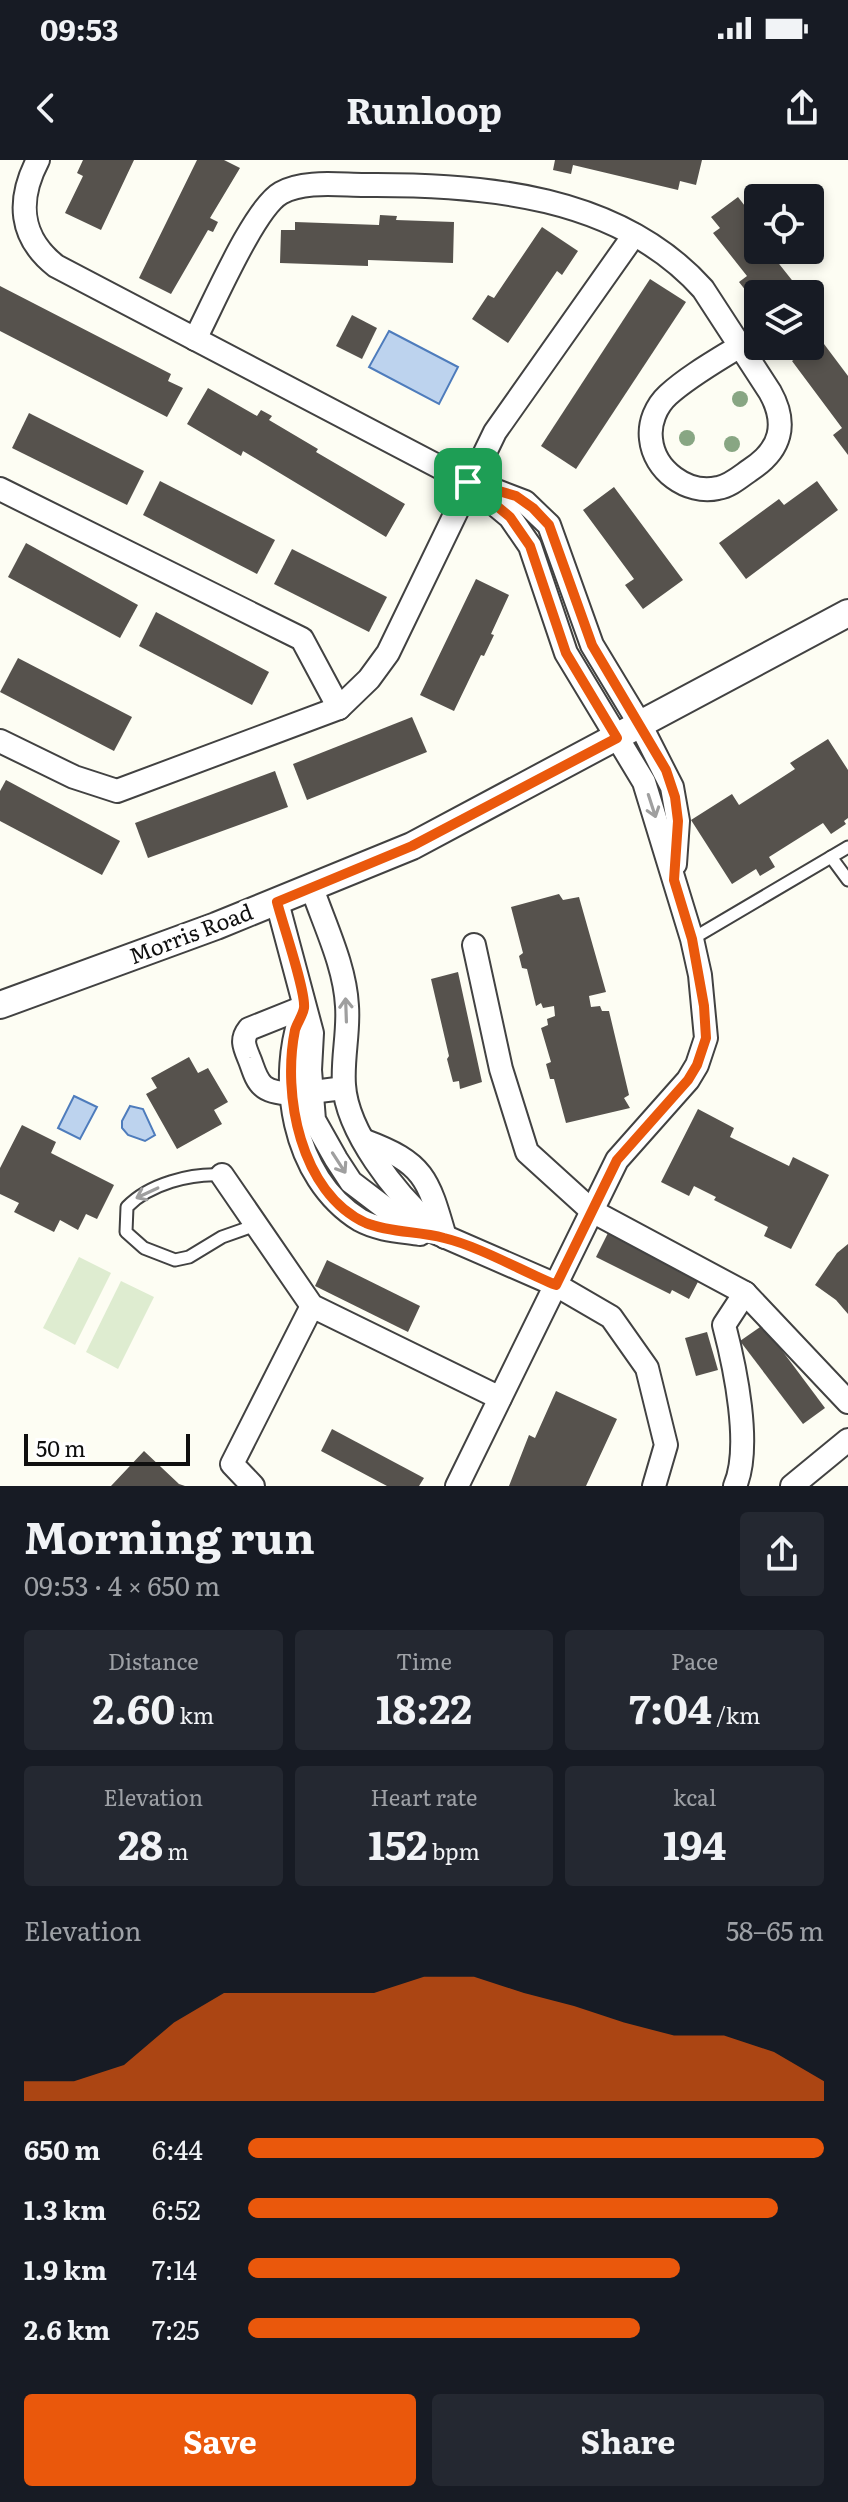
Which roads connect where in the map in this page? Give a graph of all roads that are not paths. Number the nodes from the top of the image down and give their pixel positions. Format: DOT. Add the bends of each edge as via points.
graph roads {
  1 [pos="38,160"];
  2 [pos="634,235"];
  3 [pos="195,339"];
  4 [pos="740,346"];
  5 [pos="468,482"];
  6 [pos="0,489"];
  7 [pos="848,613"];
  8 [pos="339,708"];
  9 [pos="641,726"];
  10 [pos="617,738"];
  11 [pos="0,741"];
  12 [pos="848,847"];
  13 [pos="831,857"];
  14 [pos="674,880"];
  15 [pos="848,880"];
  16 [pos="312,888"];
  17 [pos="277,902"];
  18 [pos="692,939"];
  19 [pos="474,945"];
  20 [pos="0,1005"];
  21 [pos="304,1007"];
  22 [pos="344,1088"];
  23 [pos="302,1093"];
  24 [pos="365,1141"];
  25 [pos="222,1175"];
  26 [pos="592,1211"];
  27 [pos="256,1225"];
  28 [pos="445,1238"];
  29 [pos="556,1285"];
  30 [pos="745,1293"];
  31 [pos="312,1306"];
  32 [pos="500,1398"];
  33 [pos="848,1402"];
  34 [pos="848,1440"];
  35 [pos="253,1486"];
  36 [pos="457,1486"];
  37 [pos="654,1486"];
  38 [pos="735,1486"];
  39 [pos="792,1486"];
  1 -- 3 [label="street" via="23,210 29,235 44,256"];
  2 -- 3 [label="street" via="575,209 475,189 418,184 290,188 262,211"];
  2 -- 4 [label="street" via="691,275"];
  2 -- 5 [label="street" via="495,432"];
  3 -- 5 [label="street"];
  4 -- 4 [label="street" via="777,406 779,439 769,456 728,485 694,488 673,478 656,457 652,421 668,395"];
  5 -- 8 [label="street" via="388,653"];
  5 -- 9 [label="street" via="516,496 549,525 592,645"];
  5 -- 10 [label="street" via="510,517 530,546 566,653"];
  6 -- 8 [label="street" via="302,639"];
  7 -- 9 [label="street, Morris Road"];
  8 -- 11 [label="street" via="117,791 74,777"];
  9 -- 10 [label="street, Morris Road"];
  9 -- 14 [label="street" via="675,797"];
  10 -- 14 [label="street, one-way" via="648,792"];
  10 -- 16 [label="street, Morris Road" via="412,846"];
  12 -- 13 [label="lane"];
  13 -- 15 [label="lane"];
  13 -- 18 [label="lane"];
  14 -- 18 [label="street"];
  16 -- 17 [label="street, Morris Road"];
  22 -- 16 [label="street, one-way" via="343,978"];
  17 -- 20 [label="street, Morris Road"];
  17 -- 21 [label="street"];
  18 -- 26 [label="street" via="705,1017 704,1051 688,1080 617,1160"];
  19 -- 26 [label="street" via="501,1069 527,1152"];
  21 -- 23 [label="street" via="312,1033"];
  21 -- 23 [label="street" via="249,1029 243,1042 258,1081 272,1092"];
  22 -- 23 [label="street"];
  22 -- 24 [label="street"];
  23 -- 28 [label="street, one-way" via="351,1182 393,1214"];
  24 -- 28 [label="street" via="392,1187"];
  24 -- 28 [label="street" via="415,1165 433,1197"];
  25 -- 27 [label="street"];
  25 -- 27 [label="lane, one-way" via="199,1173 135,1198 127,1207 126,1232 144,1248 175,1260"];
  26 -- 29 [label="street"];
  26 -- 30 [label="street"];
  27 -- 31 [label="street"];
  28 -- 29 [label="street"];
  29 -- 32 [label="street"];
  29 -- 37 [label="street" via="611,1317 647,1368 666,1445"];
  30 -- 33 [label="street"];
  30 -- 38 [label="street" via="724,1325 737,1377 741,1471"];
  31 -- 32 [label="street"];
  31 -- 35 [label="street" via="232,1464"];
  32 -- 36 [label="street"];
  34 -- 39 [label="street"];
}
